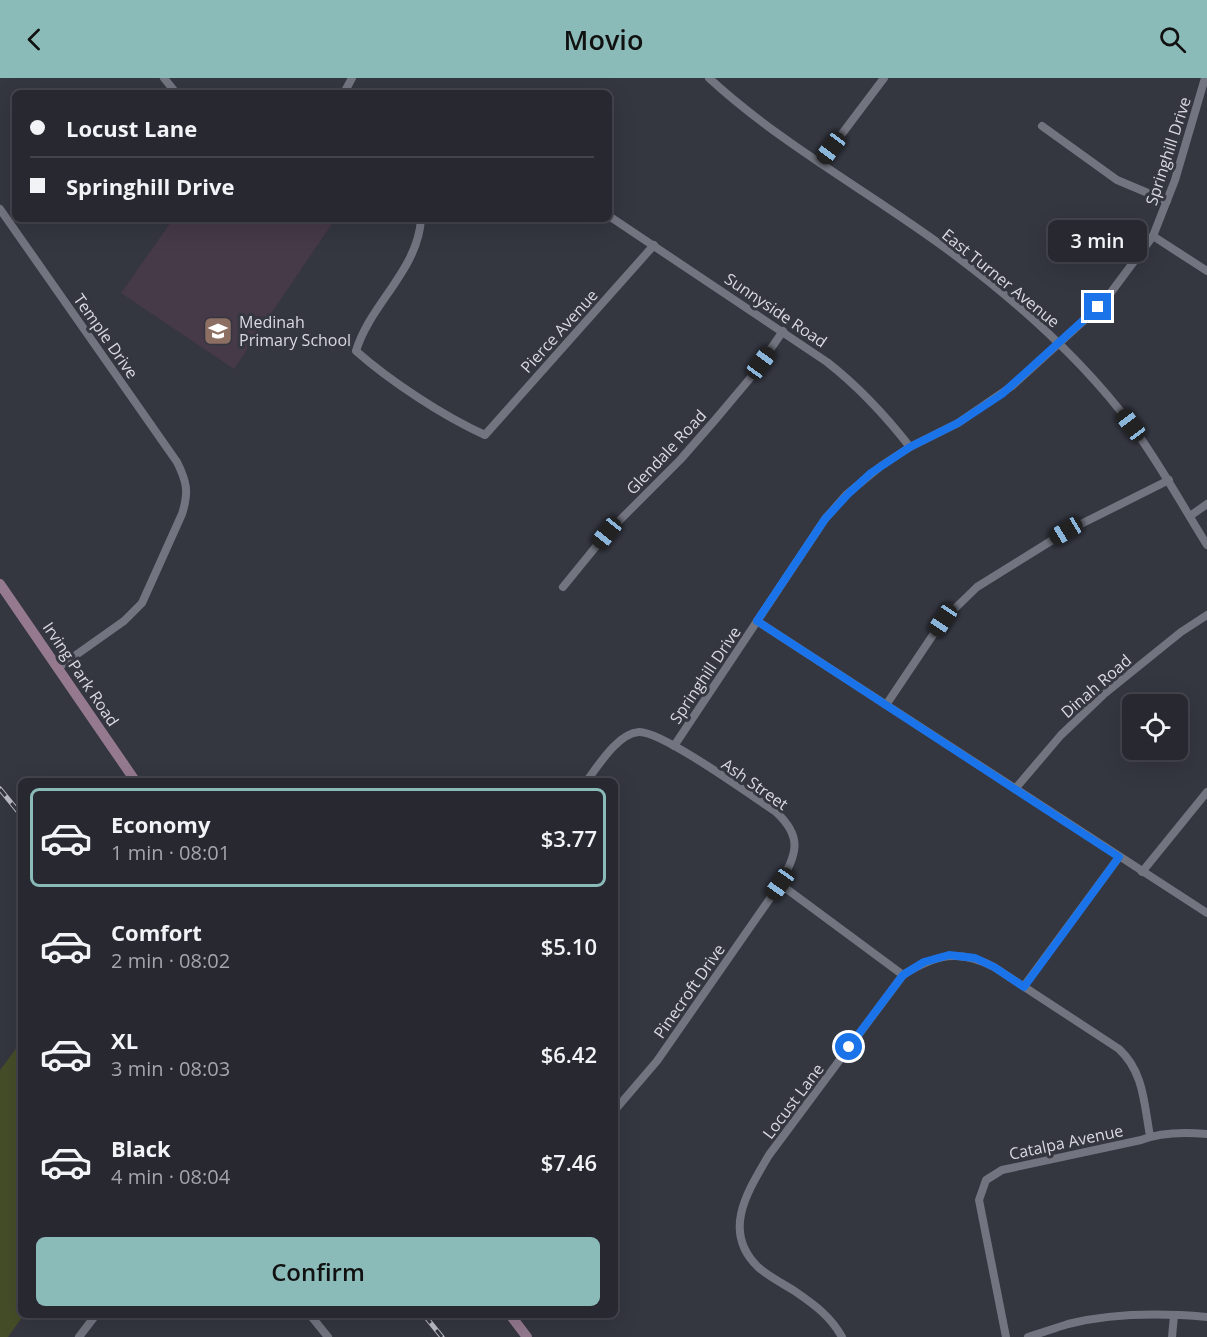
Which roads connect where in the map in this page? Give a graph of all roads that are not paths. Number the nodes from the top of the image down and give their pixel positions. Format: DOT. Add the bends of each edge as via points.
graph roads {
  1 [pos="164,78"];
  2 [pos="709,78"];
  3 [pos="884,78"];
  4 [pos="1205,78"];
  5 [pos="174,90"];
  6 [pos="1042,126"];
  7 [pos="820,163"];
  8 [pos="1167,201"];
  9 [pos="0,210"];
  10 [pos="612,218"];
  11 [pos="420,222"];
  12 [pos="1153,236"];
  13 [pos="654,245"];
  14 [pos="1207,270"];
  15 [pos="783,331"];
  16 [pos="1059,344"];
  17 [pos="910,447"];
  18 [pos="1169,480"];
  19 [pos="1207,504"];
  20 [pos="1190,516"];
  21 [pos="1207,545"];
  22 [pos="0,584"];
  23 [pos="562,587"];
  24 [pos="1207,615"];
  25 [pos="757,621"];
  26 [pos="59,667"];
  27 [pos="886,705"];
  28 [pos="674,746"];
  29 [pos="133,778"];
  30 [pos="589,778"];
  31 [pos="1014,789"];
  32 [pos="1207,792"];
  33 [pos="1119,857"];
  34 [pos="1142,872"];
  35 [pos="780,884"];
  36 [pos="1207,914"];
  37 [pos="903,975"];
  38 [pos="1024,987"];
  39 [pos="618,1106"];
  40 [pos="1207,1134"];
  41 [pos="1150,1136"];
  42 [pos="1174,1315"];
  43 [pos="1207,1317"];
  44 [pos="93,1318"];
  45 [pos="313,1318"];
  46 [pos="513,1318"];
  47 [pos="79,1337"];
  48 [pos="328,1337"];
  49 [pos="527,1337"];
  50 [pos="842,1337"];
  51 [pos="1006,1337"];
  52 [pos="1028,1337"];
  53 [pos="1172,1337"];
  1 -- 5 [label="street"];
  2 -- 7 [label="street, East Turner Avenue" via="758,121"];
  3 -- 7 [label="street"];
  4 -- 8 [label="street, Springhill Drive"];
  6 -- 8 [label="street" via="1117,180"];
  7 -- 16 [label="street, East Turner Avenue" via="958,257"];
  8 -- 12 [label="street, Springhill Drive"];
  9 -- 26 [label="street, Temple Drive" via="186,480 186,503 142,603 124,621"];
  10 -- 13 [label="street, Sunnyside Road"];
  11 -- 13 [label="street, Pierce Avenue" via="411,257 361,335 357,351 452,418 484,435"];
  12 -- 14 [label="street"];
  12 -- 16 [label="street, Springhill Drive" via="1098,307"];
  13 -- 15 [label="street, Sunnyside Road"];
  15 -- 17 [label="street, Sunnyside Road" via="856,385"];
  15 -- 23 [label="street, Glendale Road" via="715,420 607,533"];
  16 -- 17 [label="street, Springhill Drive" via="992,402"];
  16 -- 18 [label="street, East Turner Avenue" via="1116,405"];
  17 -- 25 [label="street, Springhill Drive" via="871,473 825,519"];
  18 -- 20 [label="street, East Turner Avenue"];
  18 -- 27 [label="street" via="1066,531 977,587 943,620"];
  19 -- 20 [label="street"];
  20 -- 21 [label="street, East Turner Avenue"];
  22 -- 26 [label="main road, Irving Park Road"];
  24 -- 31 [label="street, Dinah Road" via="1180,632 1104,695 1061,735"];
  25 -- 27 [label="street"];
  25 -- 28 [label="street, Springhill Drive"];
  26 -- 29 [label="main road, Irving Park Road"];
  27 -- 31 [label="street"];
  28 -- 30 [label="street, Springhill Drive" via="655,735 638,732 614,746"];
  28 -- 35 [label="street, Ash Street" via="785,820 796,844 793,860"];
  31 -- 33 [label="street"];
  32 -- 34 [label="street"];
  33 -- 34 [label="street"];
  33 -- 38 [label="street"];
  34 -- 36 [label="street"];
  35 -- 37 [label="street"];
  35 -- 39 [label="street, Pinecroft Drive" via="657,1061"];
  37 -- 38 [label="street, Locust Lane" via="924,962 949,955 984,961"];
  37 -- 50 [label="street, Locust Lane" via="769,1155 741,1210 739,1239 747,1254 759,1268 825,1313"];
  38 -- 41 [label="street, Locust Lane" via="1130,1059 1140,1082"];
  40 -- 41 [label="street, Catalpa Avenue"];
  41 -- 51 [label="street, Catalpa Avenue" via="1012,1167 986,1180 979,1200"];
  42 -- 43 [label="street"];
  42 -- 52 [label="street" via="1093,1319"];
  42 -- 53 [label="street"];
  44 -- 47 [label="street"];
  45 -- 48 [label="street"];
  46 -- 49 [label="main road"];
}
